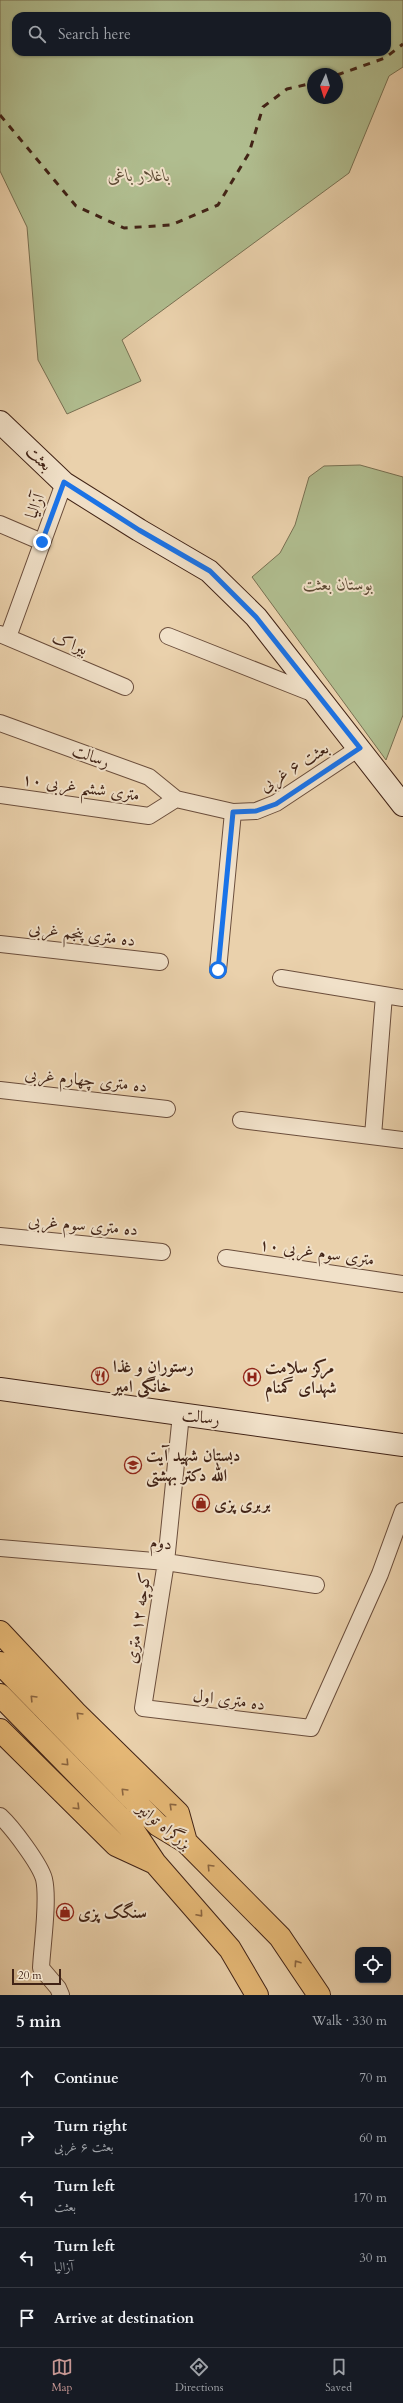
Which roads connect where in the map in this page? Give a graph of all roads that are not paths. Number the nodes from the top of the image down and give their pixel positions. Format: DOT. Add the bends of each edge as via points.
graph roads {
  1 [pos="0,422"];
  2 [pos="64,482"];
  3 [pos="0,524"];
  4 [pos="42,542"];
  5 [pos="4,636"];
  6 [pos="168,636"];
  7 [pos="125,687"];
  8 [pos="318,696"];
  9 [pos="0,723"];
  10 [pos="360,748"];
  11 [pos="0,795"];
  12 [pos="176,799"];
  13 [pos="403,805"];
  14 [pos="233,812"];
  15 [pos="0,944"];
  16 [pos="160,962"];
  17 [pos="218,970"];
  18 [pos="281,978"];
  19 [pos="384,995"];
  20 [pos="403,998"];
  21 [pos="0,1090"];
  22 [pos="167,1109"];
  23 [pos="241,1120"];
  24 [pos="373,1136"];
  25 [pos="403,1140"];
  26 [pos="0,1236"];
  27 [pos="162,1252"];
  28 [pos="226,1258"];
  29 [pos="403,1284"];
  30 [pos="0,1389"];
  31 [pos="181,1414"];
  32 [pos="403,1445"];
  33 [pos="403,1511"];
  34 [pos="0,1548"];
  35 [pos="166,1562"];
  36 [pos="316,1585"];
  37 [pos="0,1632"];
  38 [pos="0,1663"];
  39 [pos="0,1695"];
  40 [pos="143,1708"];
  41 [pos="0,1730"];
  42 [pos="0,1816"];
  43 [pos="186,1842"];
  44 [pos="155,1864"];
  45 [pos="61,1995"];
  46 [pos="257,1995"];
  47 [pos="319,1995"];
  1 -- 2 [label="main road, بعثت"];
  2 -- 4 [label="street, آزالیا"];
  2 -- 8 [label="main road, بعثت" via="210,571 256,617"];
  3 -- 4 [label="street, آزالیا"];
  4 -- 5 [label="street, آزالیا"];
  5 -- 7 [label="street, بیراک"];
  6 -- 8 [label="street"];
  8 -- 10 [label="main road, بعثت"];
  9 -- 12 [label="street, رسالت" via="149,777"];
  10 -- 13 [label="main road, بعثت"];
  10 -- 14 [label="street, بعثت ۶ غربی" via="276,804 256,811"];
  11 -- 12 [label="street, ۱۰ متری ششم غربی" via="149,816"];
  12 -- 14 [label="street, بعثت ۶ غربی"];
  14 -- 17 [label="street"];
  15 -- 16 [label="street, ده متری پنجم غربی"];
  18 -- 19 [label="street"];
  19 -- 20 [label="street"];
  19 -- 24 [label="street"];
  21 -- 22 [label="street, ده متری چهارم غربی"];
  23 -- 24 [label="street"];
  24 -- 25 [label="street"];
  26 -- 27 [label="street, ده متری سوم غربی"];
  28 -- 29 [label="street, ۱۰ متری سوم غربی"];
  30 -- 31 [label="main road, رسالت"];
  31 -- 32 [label="main road, رسالت"];
  31 -- 35 [label="street, کوچه ۱۲ متری"];
  33 -- 40 [label="street, ده متری اول" via="380,1574 311,1728"];
  34 -- 35 [label="street, دوم"];
  35 -- 36 [label="street, دوم"];
  35 -- 40 [label="street, کوچه ۱۲ متری"];
  43 -- 37 [label="highway, one-way" via="178,1813 75,1712"];
  43 -- 38 [label="highway, بزرگراه توانیر, one-way" via="158,1825"];
  39 -- 44 [label="highway, بزرگراه توانیر, one-way" via="135,1832"];
  41 -- 44 [label="highway, one-way" via="116,1845"];
  42 -- 45 [label="street" via="29,1852 44,1879 45,1915 41,1968"];
  47 -- 43 [label="highway, بزرگراه توانیر, one-way" via="280,1937"];
  44 -- 46 [label="highway, بزرگراه توانیر, one-way" via="230,1950"];
}
